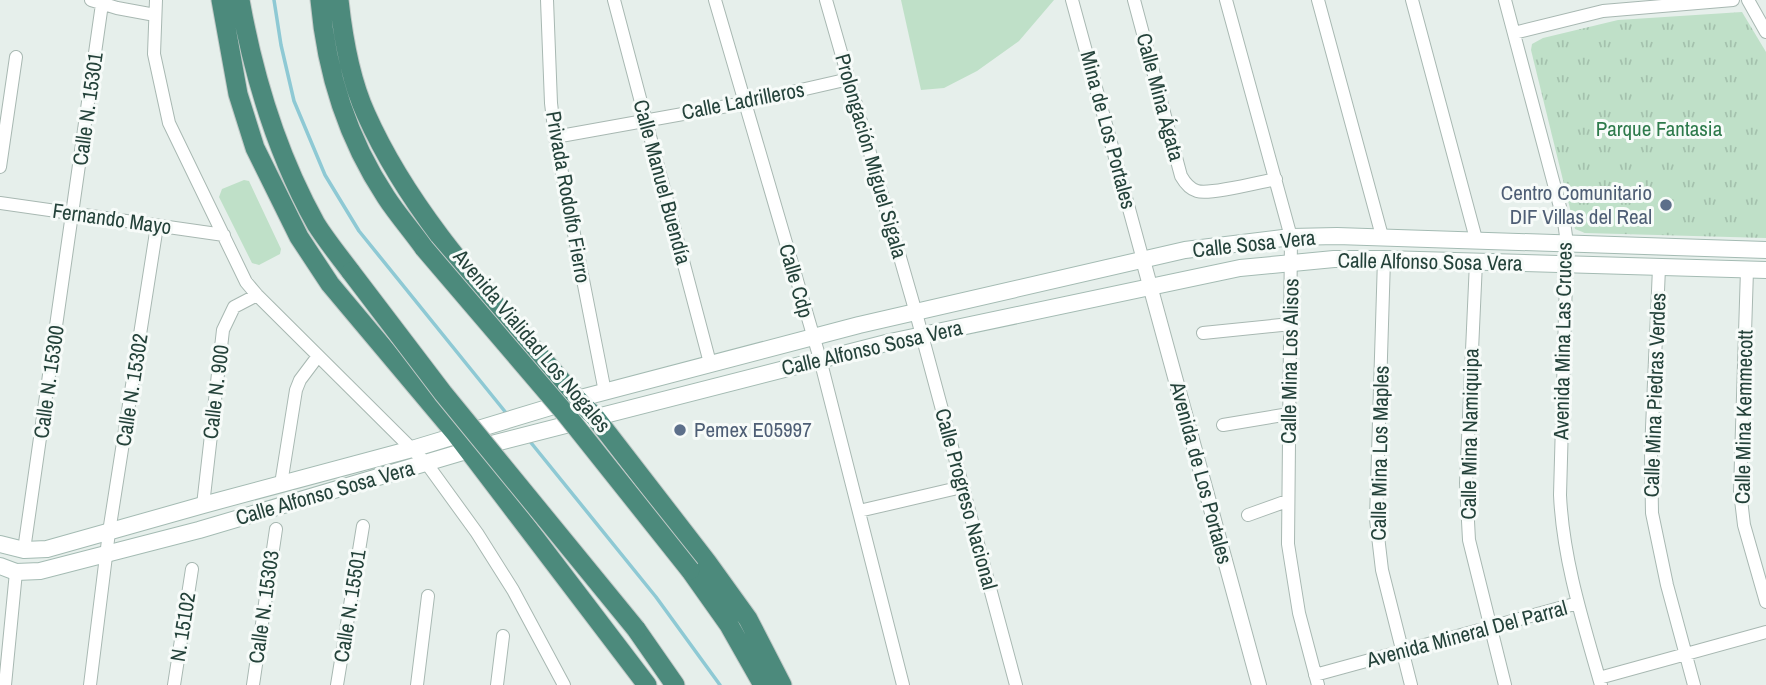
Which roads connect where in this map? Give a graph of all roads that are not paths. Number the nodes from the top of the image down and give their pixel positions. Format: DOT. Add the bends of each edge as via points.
graph roads {
  1 [pos="156,0"];
  2 [pos="220,0"];
  3 [pos="240,0"];
  4 [pos="320,0"];
  5 [pos="339,0"];
  6 [pos="547,0"];
  7 [pos="614,0"];
  8 [pos="715,0"];
  9 [pos="826,0"];
  10 [pos="1072,0"];
  11 [pos="1133,0"];
  12 [pos="1226,0"];
  13 [pos="1318,0"];
  14 [pos="1412,0"];
  15 [pos="1505,0"];
  16 [pos="1733,0"];
  17 [pos="1748,0"];
  18 [pos="97,2"];
  19 [pos="1602,5"];
  20 [pos="155,15"];
  21 [pos="1766,32"];
  22 [pos="1514,33"];
  23 [pos="16,57"];
  24 [pos="849,79"];
  25 [pos="744,103"];
  26 [pos="645,120"];
  27 [pos="555,137"];
  28 [pos="0,167"];
  29 [pos="1276,179"];
  30 [pos="0,203"];
  31 [pos="74,214"];
  32 [pos="158,226"];
  33 [pos="224,235"];
  34 [pos="1382,236"];
  35 [pos="1291,237"];
  36 [pos="1476,239"];
  37 [pos="1567,243"];
  38 [pos="1766,250"];
  39 [pos="1384,259"];
  40 [pos="1143,260"];
  41 [pos="1292,262"];
  42 [pos="1476,262"];
  43 [pos="1566,264"];
  44 [pos="1659,268"];
  45 [pos="1748,270"];
  46 [pos="1766,270"];
  47 [pos="1150,287"];
  48 [pos="257,295"];
  49 [pos="916,313"];
  50 [pos="1291,324"];
  51 [pos="1203,333"];
  52 [pos="922,336"];
  53 [pos="813,337"];
  54 [pos="318,356"];
  55 [pos="820,359"];
  56 [pos="710,363"];
  57 [pos="687,370"];
  58 [pos="693,391"];
  59 [pos="605,392"];
  60 [pos="577,399"];
  61 [pos="1289,414"];
  62 [pos="595,417"];
  63 [pos="1223,425"];
  64 [pos="466,441"];
  65 [pos="412,449"];
  66 [pos="426,464"];
  67 [pos="281,484"];
  68 [pos="962,487"];
  69 [pos="1287,501"];
  70 [pos="203,505"];
  71 [pos="859,511"];
  72 [pos="1248,515"];
  73 [pos="363,526"];
  74 [pos="276,529"];
  75 [pos="109,532"];
  76 [pos="0,544"];
  77 [pos="24,550"];
  78 [pos="107,554"];
  79 [pos="8,569"];
  80 [pos="192,569"];
  81 [pos="428,596"];
  82 [pos="1766,602"];
  83 [pos="1578,603"];
  84 [pos="1489,628"];
  85 [pos="1766,632"];
  86 [pos="503,636"];
  87 [pos="1402,652"];
  88 [pos="1686,654"];
  89 [pos="1317,680"];
  90 [pos="1600,681"];
  91 [pos="5,685"];
  92 [pos="90,685"];
  93 [pos="174,685"];
  94 [pos="253,685"];
  95 [pos="337,685"];
  96 [pos="416,685"];
  97 [pos="497,685"];
  98 [pos="564,685"];
  99 [pos="647,685"];
  100 [pos="675,685"];
  101 [pos="763,685"];
  102 [pos="782,685"];
  103 [pos="903,685"];
  104 [pos="1016,685"];
  105 [pos="1259,685"];
  106 [pos="1411,685"];
  107 [pos="1505,685"];
  108 [pos="1695,685"];
  1 -- 20 [label="street"];
  2 -- 64 [label="highway" via="238,94 255,148 299,237 330,284"];
  3 -- 100 [label="highway, bridge" via="259,86 286,162 317,225 443,393 636,629"];
  4 -- 101 [label="highway, Avenida Vialidad Los Nogales, bridge" via="338,93 356,143 385,196 690,570"];
  5 -- 60 [label="highway" via="342,30 365,111 400,180 440,237"];
  6 -- 27 [label="street, Privada Rodolfo Fierro"];
  7 -- 26 [label="street, Calle Manuel Buendía"];
  8 -- 25 [label="street, Calle Cdp"];
  9 -- 24 [label="street, Prolongación Miguel Sigala"];
  10 -- 40 [label="street, Mina de Los Portales"];
  11 -- 29 [label="street, Calle Mina Ágata" via="1185,182 1202,192"];
  12 -- 29 [label="street, Calle Mina Los Alisos"];
  13 -- 34 [label="street"];
  14 -- 36 [label="street"];
  15 -- 22 [label="street, Avenida Mina Las Cruces"];
  16 -- 19 [label="street"];
  17 -- 21 [label="street"];
  18 -- 20 [label="street"];
  18 -- 31 [label="street, Calle N. 15301"];
  19 -- 22 [label="street"];
  20 -- 33 [label="street" via="154,54 169,123"];
  22 -- 37 [label="street, Avenida Mina Las Cruces"];
  23 -- 28 [label="street"];
  24 -- 25 [label="street, Calle Ladrilleros"];
  24 -- 49 [label="street, Prolongación Miguel Sigala"];
  25 -- 26 [label="street, Calle Ladrilleros"];
  25 -- 53 [label="street, Calle Cdp"];
  26 -- 27 [label="street, Calle Ladrilleros"];
  26 -- 56 [label="street, Calle Manuel Buendía"];
  27 -- 59 [label="street, Privada Rodolfo Fierro"];
  29 -- 35 [label="street, Calle Mina Los Alisos"];
  30 -- 31 [label="street, Fernando Mayo"];
  31 -- 32 [label="street, Fernando Mayo"];
  31 -- 77 [label="street, Calle N. 15300"];
  32 -- 33 [label="street, Fernando Mayo"];
  32 -- 75 [label="street, Calle N. 15302"];
  33 -- 48 [label="street"];
  34 -- 35 [label="main road, Calle Sosa Vera"];
  34 -- 36 [label="main road, Calle Sosa Vera"];
  35 -- 40 [label="main road, Calle Sosa Vera"];
  35 -- 41 [label="street, Calle Mina Los Alisos"];
  36 -- 37 [label="main road, Calle Sosa Vera"];
  37 -- 38 [label="main road, Calle Sosa Vera"];
  37 -- 43 [label="street, Avenida Mina Las Cruces"];
  39 -- 41 [label="main road, Calle Alfonso Sosa Vera"];
  39 -- 42 [label="main road, Calle Alfonso Sosa Vera"];
  39 -- 87 [label="street, Calle Mina Los Maples" via="1376,519 1382,570"];
  40 -- 47 [label="street, Avenida de Los Portales"];
  40 -- 49 [label="main road, Calle Sosa Vera"];
  41 -- 47 [label="main road, Calle Alfonso Sosa Vera"];
  41 -- 50 [label="street, Calle Mina Los Alisos"];
  42 -- 43 [label="main road, Calle Alfonso Sosa Vera"];
  42 -- 84 [label="street, Calle Mina Namiquipa" via="1466,483 1469,540"];
  43 -- 44 [label="main road, Calle Alfonso Sosa Vera"];
  43 -- 83 [label="street, Avenida Mina Las Cruces" via="1560,495"];
  44 -- 45 [label="main road, Calle Alfonso Sosa Vera"];
  44 -- 88 [label="street, Calle Mina Piedras Verdes" via="1652,513"];
  45 -- 46 [label="main road, Calle Alfonso Sosa Vera"];
  45 -- 82 [label="street, Calle Mina Kemmecott" via="1740,491 1747,537"];
  47 -- 52 [label="main road, Calle Alfonso Sosa Vera"];
  47 -- 105 [label="street, Avenida de Los Portales"];
  48 -- 54 [label="street"];
  48 -- 70 [label="street, Calle N. 900" via="234,307 223,330"];
  49 -- 52 [label="street, Calle Progreso Nacional"];
  49 -- 53 [label="main road, Calle Alfonso Sosa Vera"];
  50 -- 51 [label="street"];
  50 -- 61 [label="street, Calle Mina Los Alisos"];
  52 -- 55 [label="main road, Calle Alfonso Sosa Vera"];
  52 -- 68 [label="street, Calle Progreso Nacional"];
  53 -- 55 [label="street, Calle Cdp"];
  53 -- 56 [label="main road, Calle Alfonso Sosa Vera"];
  54 -- 65 [label="street"];
  54 -- 67 [label="street" via="296,390"];
  55 -- 58 [label="main road, Calle Alfonso Sosa Vera"];
  55 -- 71 [label="street, Calle Cdp"];
  56 -- 57 [label="main road, Calle Alfonso Sosa Vera"];
  57 -- 58 [label="main road"];
  57 -- 59 [label="main road, Calle Alfonso Sosa Vera"];
  58 -- 62 [label="main road, Calle Alfonso Sosa Vera"];
  59 -- 60 [label="main road, Calle Alfonso Sosa Vera"];
  60 -- 62 [label="highway"];
  60 -- 64 [label="main road, Calle Alfonso Sosa Vera, bridge"];
  61 -- 63 [label="street"];
  61 -- 69 [label="street, Calle Mina Los Alisos"];
  62 -- 64 [label="main road, Calle Alfonso Sosa Vera, bridge"];
  62 -- 102 [label="highway" via="748,619"];
  64 -- 65 [label="main road, Calle Alfonso Sosa Vera"];
  64 -- 66 [label="main road, Calle Alfonso Sosa Vera"];
  64 -- 99 [label="highway"];
  65 -- 66 [label="street"];
  65 -- 67 [label="main road, Calle Alfonso Sosa Vera"];
  66 -- 78 [label="main road, Calle Alfonso Sosa Vera"];
  66 -- 98 [label="street" via="513,590"];
  67 -- 70 [label="main road, Calle Alfonso Sosa Vera"];
  68 -- 71 [label="street"];
  68 -- 104 [label="street, Calle Progreso Nacional"];
  69 -- 72 [label="street"];
  69 -- 89 [label="street, Calle Mina Los Alisos" via="1291,571"];
  70 -- 75 [label="main road, Calle Alfonso Sosa Vera"];
  71 -- 103 [label="street, Calle Cdp"];
  73 -- 95 [label="street, Calle N. 15501"];
  74 -- 94 [label="street, Calle N. 15303"];
  75 -- 77 [label="main road, Calle Alfonso Sosa Vera" via="47,549"];
  75 -- 78 [label="street, Calle N. 15302"];
  76 -- 77 [label="main road, Calle Alfonso Sosa Vera"];
  78 -- 79 [label="main road, Calle Alfonso Sosa Vera" via="40,571"];
  78 -- 92 [label="street, Calle N. 15302"];
  79 -- 91 [label="street"];
  80 -- 93 [label="street, N. 15102"];
  81 -- 96 [label="street"];
  83 -- 84 [label="street, Avenida Mineral Del Parral"];
  83 -- 90 [label="street, Avenida Mina Las Cruces"];
  84 -- 87 [label="street, Avenida Mineral Del Parral"];
  84 -- 107 [label="street, Calle Mina Namiquipa"];
  85 -- 88 [label="street"];
  86 -- 97 [label="street"];
  87 -- 89 [label="street, Avenida Mineral Del Parral"];
  87 -- 106 [label="street, Calle Mina Los Maples"];
  88 -- 90 [label="street"];
  88 -- 108 [label="street, Calle Mina Piedras Verdes"];
}
